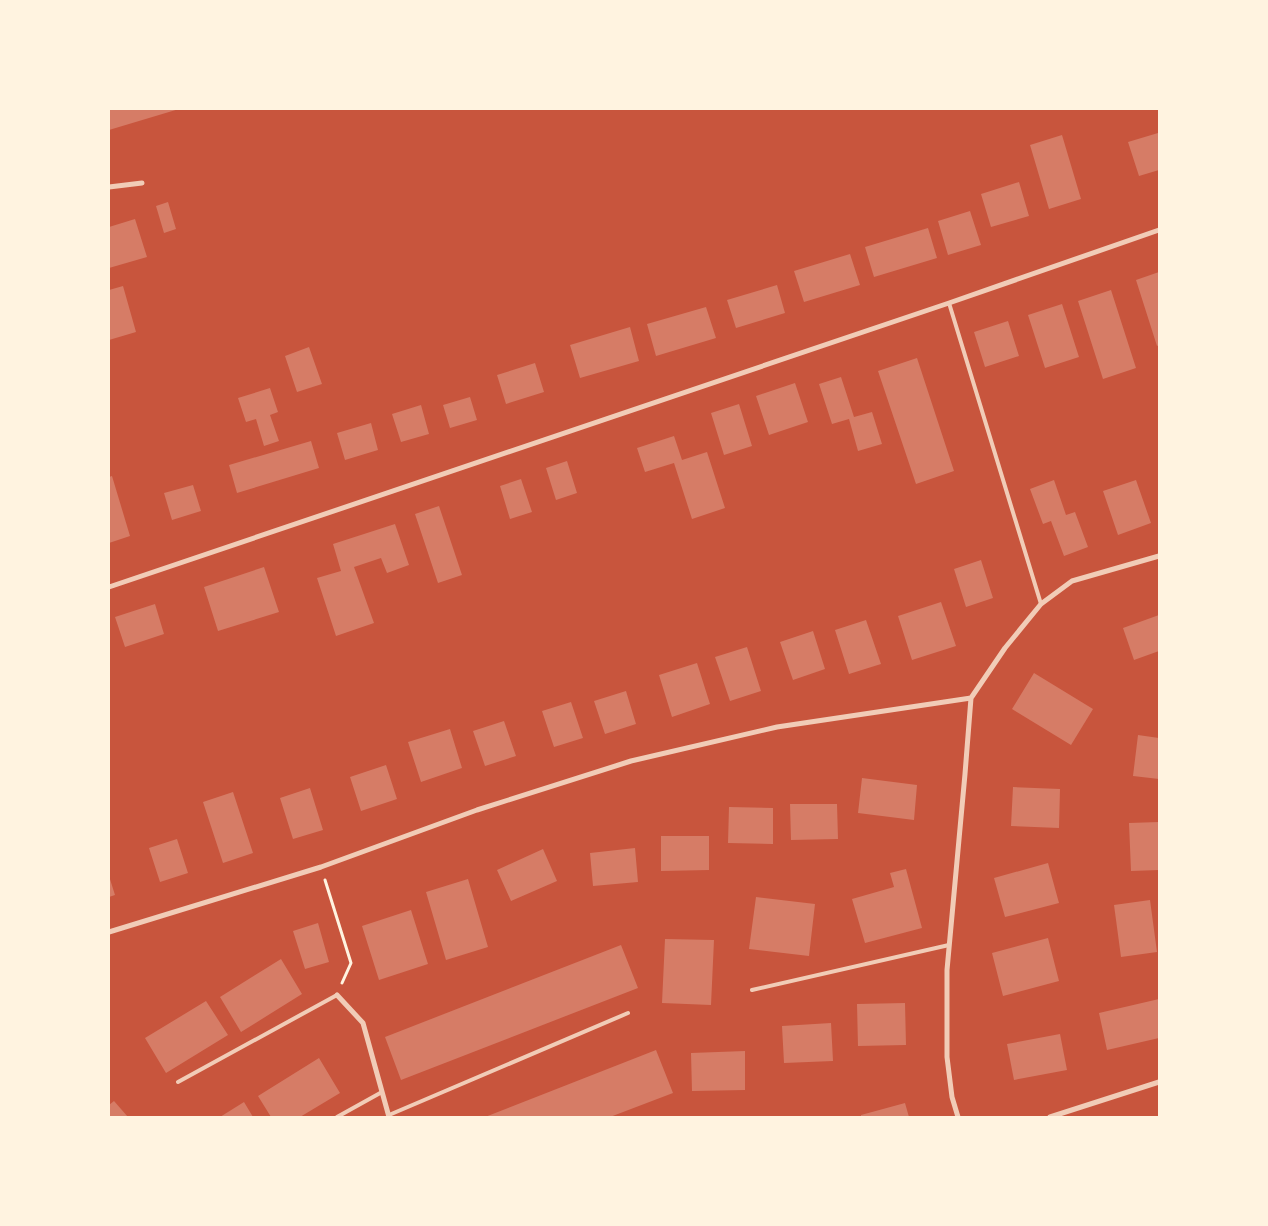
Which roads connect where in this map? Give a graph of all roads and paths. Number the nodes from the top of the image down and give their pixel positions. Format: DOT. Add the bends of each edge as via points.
graph roads {
  1 [pos="142,183"];
  2 [pos="109,187"];
  3 [pos="1159,230"];
  4 [pos="950,303"];
  5 [pos="1159,556"];
  6 [pos="109,587"];
  7 [pos="1041,604"];
  8 [pos="971,698"];
  9 [pos="321,867"];
  10 [pos="109,932"];
  11 [pos="950,945"];
  12 [pos="752,990"];
  13 [pos="336,995"];
  14 [pos="628,1013"];
  15 [pos="178,1082"];
  16 [pos="1159,1082"];
  17 [pos="382,1092"];
  18 [pos="389,1116"];
  19 [pos="337,1117"];
  20 [pos="958,1117"];
  21 [pos="1050,1117"];
  1 -- 2 [label="street"];
  3 -- 4 [label="street"];
  4 -- 6 [label="street"];
  4 -- 7 [label="lane"];
  5 -- 7 [label="street" via="1072,581"];
  7 -- 8 [label="street" via="1005,648"];
  8 -- 9 [label="street" via="777,727 631,761 477,810"];
  8 -- 11 [label="street"];
  9 -- 10 [label="street"];
  9 -- 13 [label="path" via="351,963"];
  11 -- 12 [label="lane"];
  11 -- 20 [label="street" via="947,1057"];
  13 -- 15 [label="lane"];
  13 -- 17 [label="street" via="363,1023"];
  14 -- 18 [label="lane"];
  16 -- 21 [label="street"];
  17 -- 18 [label="street"];
  17 -- 19 [label="lane"];
}
